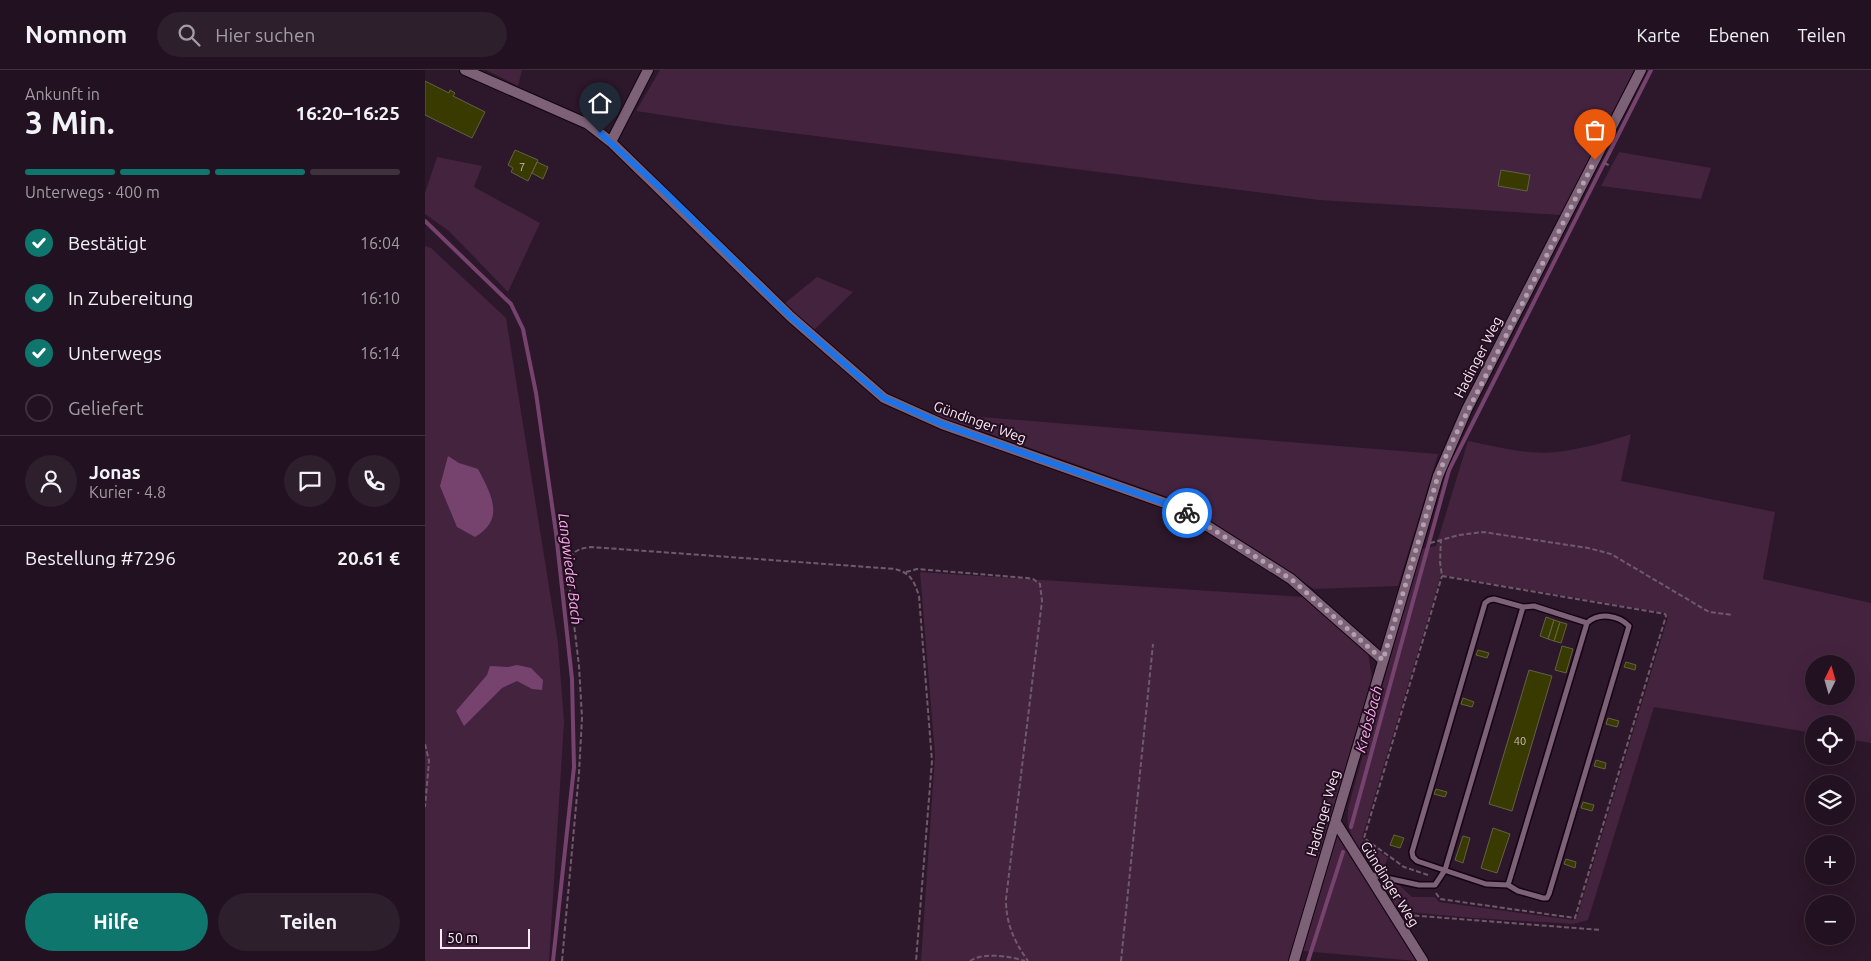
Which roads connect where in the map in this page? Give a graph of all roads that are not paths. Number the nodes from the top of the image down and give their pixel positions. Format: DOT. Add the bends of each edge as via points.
graph roads {
  1 [pos="465,70"];
  2 [pos="648,70"];
  3 [pos="1641,70"];
  4 [pos="611,142"];
  5 [pos="1523,607"];
  6 [pos="1587,623"];
  7 [pos="1383,660"];
  8 [pos="1335,821"];
  9 [pos="1445,870"];
  10 [pos="1368,874"];
  11 [pos="1508,885"];
  12 [pos="1294,961"];
  13 [pos="1423,961"];
  1 -- 4 [label="street, Gündinger Weg" via="589,124"];
  2 -- 4 [label="street"];
  3 -- 7 [label="street, Hadinger Weg" via="1450,446"];
  4 -- 7 [label="street, Gündinger Weg" via="791,317 884,398 942,424 1179,508 1291,579"];
  5 -- 6 [label="lane" via="1534,606"];
  5 -- 9 [label="lane"];
  5 -- 9 [label="lane" via="1495,599 1485,603 1482,613 1413,852 1417,861"];
  6 -- 11 [label="lane"];
  6 -- 11 [label="lane" via="1594,616 1602,615 1625,622 1629,632 1549,894 1543,898"];
  7 -- 8 [label="street, Hadinger Weg"];
  8 -- 10 [label="street, Gündinger Weg"];
  8 -- 12 [label="street, Hadinger Weg"];
  9 -- 10 [label="lane" via="1435,885 1419,885"];
  9 -- 11 [label="lane" via="1486,884"];
  10 -- 13 [label="street, Gündinger Weg"];
}
